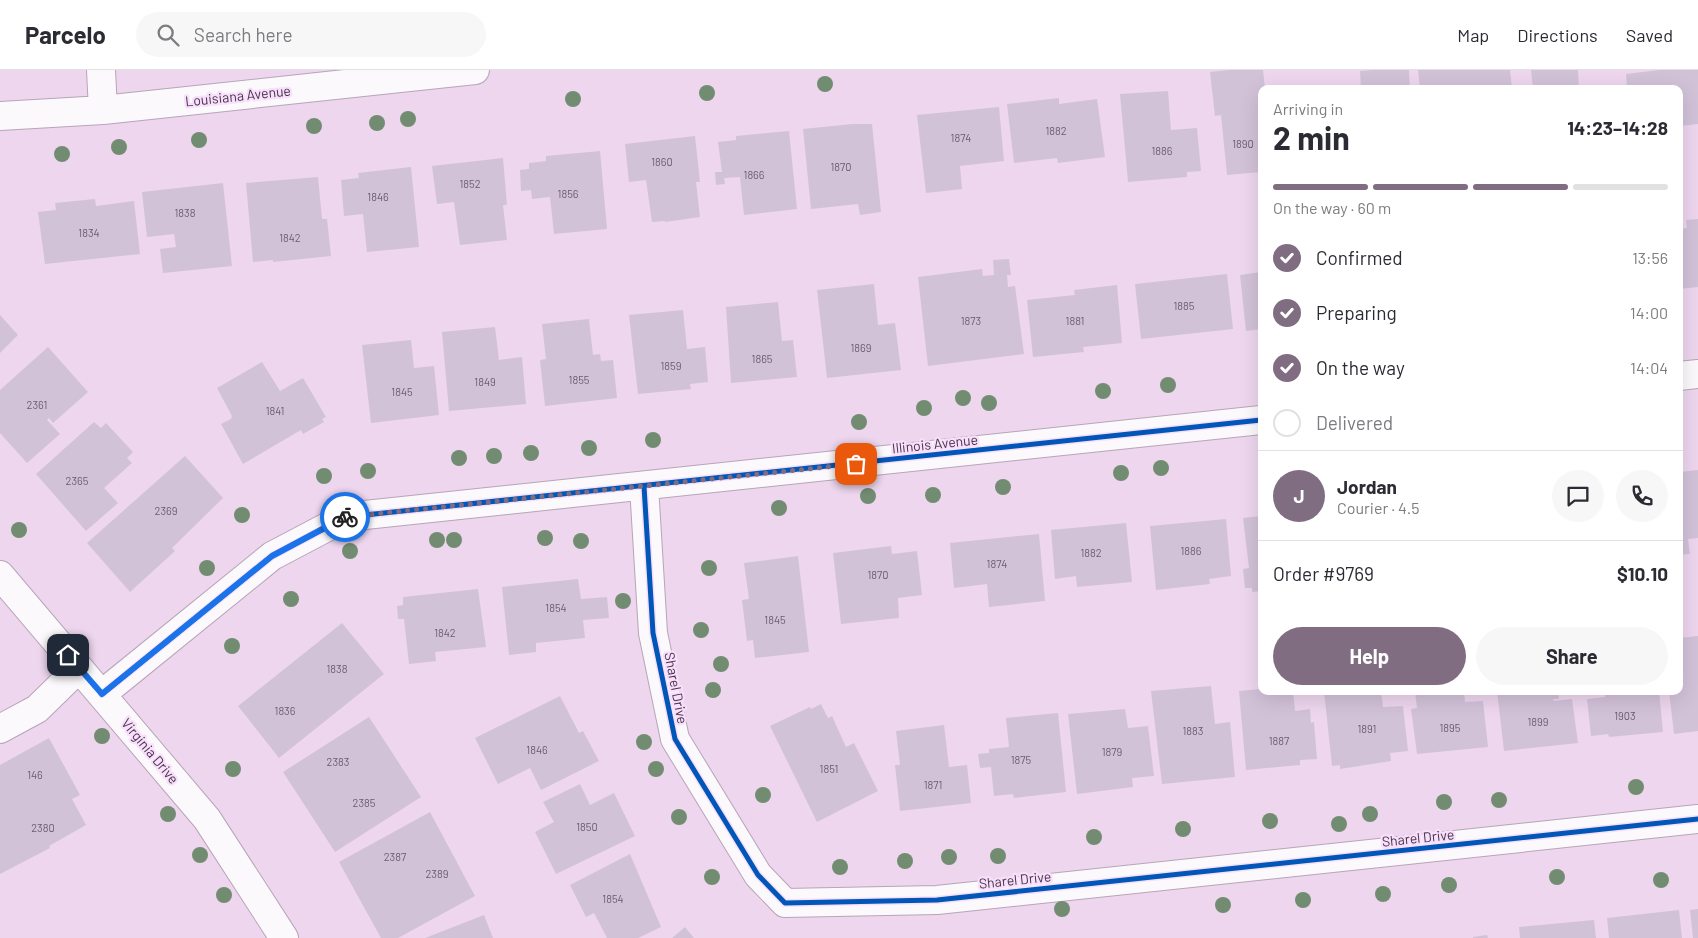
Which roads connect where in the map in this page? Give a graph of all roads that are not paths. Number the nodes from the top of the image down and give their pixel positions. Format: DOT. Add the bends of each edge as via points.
graph roads {
  1 [pos="101,70"];
  2 [pos="475,70"];
  3 [pos="103,110"];
  4 [pos="0,116"];
  5 [pos="1698,374"];
  6 [pos="1683,376"];
  7 [pos="1258,420"];
  8 [pos="644,486"];
  9 [pos="0,575"];
  10 [pos="79,668"];
  11 [pos="102,694"];
  12 [pos="0,729"];
  13 [pos="1698,819"];
  14 [pos="284,938"];
  1 -- 3 [label="street"];
  2 -- 3 [label="street, Louisiana Avenue"];
  3 -- 4 [label="street, Louisiana Avenue"];
  5 -- 6 [label="street"];
  7 -- 8 [label="street, Illinois Avenue"];
  8 -- 11 [label="street, Illinois Avenue" via="346,517 272,556"];
  8 -- 13 [label="street, Sharel Drive" via="653,632 674,739 758,875 785,903 937,900"];
  9 -- 10 [label="street, Virginia Drive"];
  10 -- 11 [label="street, Virginia Drive"];
  10 -- 12 [label="street" via="37,709"];
  11 -- 14 [label="street, Virginia Drive" via="207,819"];
}
